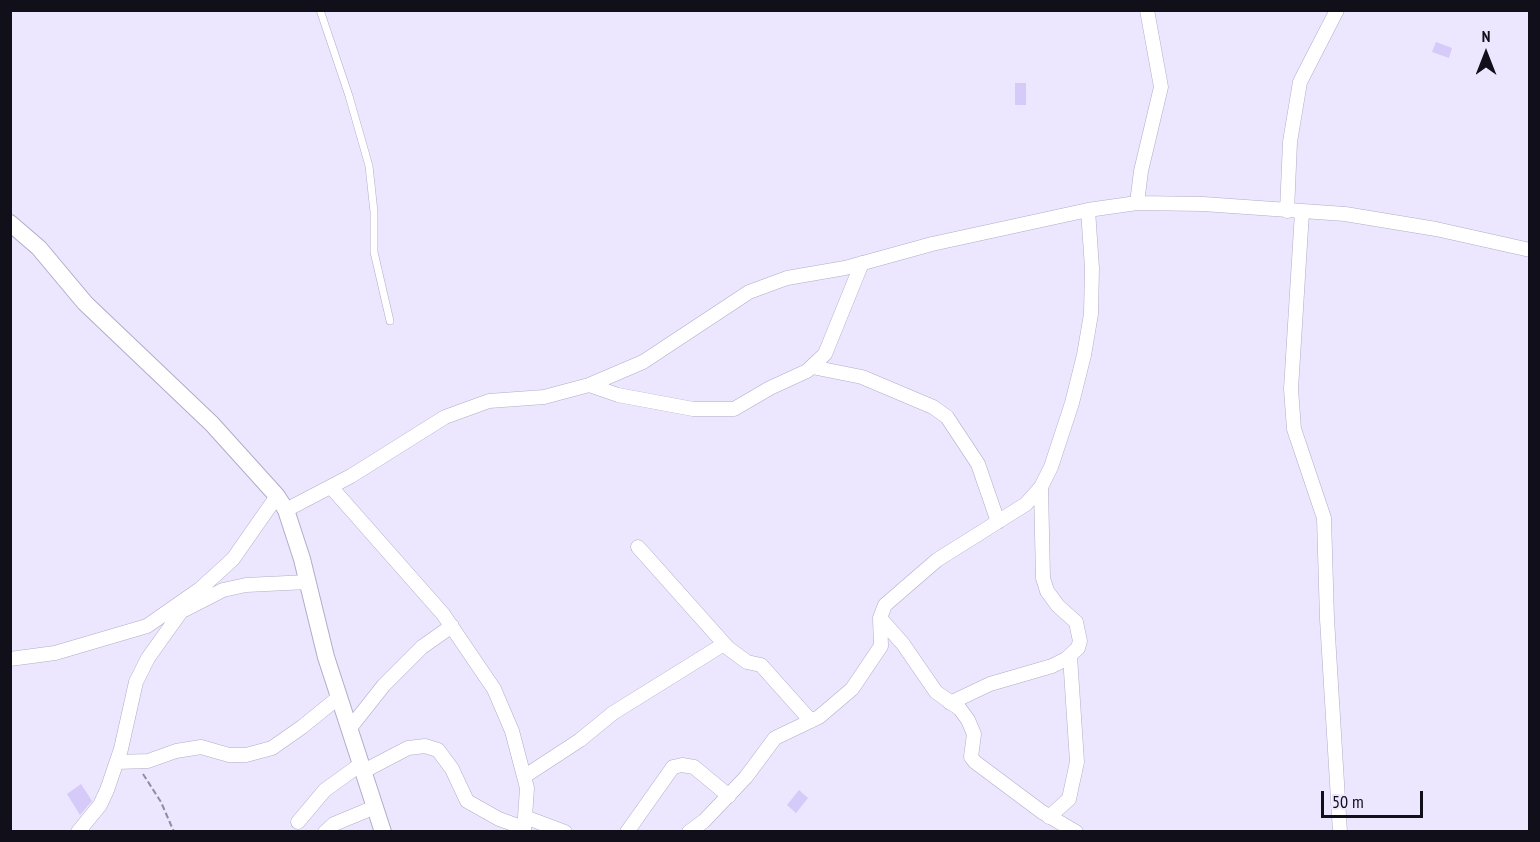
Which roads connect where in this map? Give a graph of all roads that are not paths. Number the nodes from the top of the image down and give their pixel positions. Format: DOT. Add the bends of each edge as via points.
graph roads {
  1 [pos="321,10"];
  2 [pos="1147,10"];
  3 [pos="1337,10"];
  4 [pos="1137,202"];
  5 [pos="1088,210"];
  6 [pos="1287,211"];
  7 [pos="1302,212"];
  8 [pos="10,223"];
  9 [pos="1530,250"];
  10 [pos="862,263"];
  11 [pos="390,321"];
  12 [pos="812,367"];
  13 [pos="589,385"];
  14 [pos="331,487"];
  15 [pos="1041,488"];
  16 [pos="282,503"];
  17 [pos="998,522"];
  18 [pos="638,547"];
  19 [pos="308,582"];
  20 [pos="192,595"];
  21 [pos="182,610"];
  22 [pos="880,618"];
  23 [pos="452,626"];
  24 [pos="724,644"];
  25 [pos="1070,656"];
  26 [pos="10,659"];
  27 [pos="339,697"];
  28 [pos="950,703"];
  29 [pos="811,721"];
  30 [pos="350,728"];
  31 [pos="117,762"];
  32 [pos="362,768"];
  33 [pos="525,776"];
  34 [pos="729,795"];
  35 [pos="375,807"];
  36 [pos="1049,817"];
  37 [pos="298,822"];
  38 [pos="525,825"];
  39 [pos="78,831"];
  40 [pos="325,831"];
  41 [pos="383,831"];
  42 [pos="565,831"];
  43 [pos="627,831"];
  44 [pos="689,831"];
  45 [pos="1076,831"];
  46 [pos="1340,831"];
  1 -- 11 [label="lane" via="369,166 374,252"];
  2 -- 4 [label="street" via="1161,87"];
  3 -- 6 [label="street" via="1300,82 1290,142"];
  4 -- 5 [label="street"];
  4 -- 6 [label="street"];
  5 -- 10 [label="street"];
  5 -- 15 [label="street" via="1092,268 1084,356 1072,403"];
  6 -- 7 [label="street"];
  7 -- 9 [label="street" via="1346,214"];
  7 -- 46 [label="street" via="1291,389 1294,429 1324,519"];
  8 -- 16 [label="street" via="39,248 85,303 212,424"];
  10 -- 12 [label="street" via="835,336"];
  10 -- 13 [label="street" via="787,278 749,292 643,362"];
  12 -- 13 [label="street" via="734,409 718,411 641,400"];
  12 -- 17 [label="street" via="862,377 933,406 947,417 978,464"];
  13 -- 14 [label="street" via="544,397 489,401 445,417"];
  14 -- 16 [label="street"];
  14 -- 23 [label="street"];
  15 -- 17 [label="street" via="1026,504"];
  15 -- 25 [label="street" via="1042,578 1047,591 1079,628 1078,648"];
  16 -- 19 [label="street"];
  16 -- 20 [label="street" via="233,559"];
  17 -- 22 [label="street" via="937,560 885,605"];
  18 -- 24 [label="street"];
  19 -- 21 [label="street" via="246,585 224,590"];
  19 -- 27 [label="street"];
  20 -- 21 [label="street"];
  20 -- 26 [label="street" via="147,626 56,653"];
  21 -- 31 [label="street" via="136,682"];
  22 -- 28 [label="street" via="936,692"];
  22 -- 29 [label="street" via="881,646 852,688 834,707"];
  23 -- 30 [label="street" via="422,647 384,685"];
  23 -- 33 [label="street" via="494,688"];
  24 -- 29 [label="street" via="737,656 761,665"];
  24 -- 33 [label="street" via="613,713"];
  25 -- 28 [label="street" via="1052,666 990,684"];
  25 -- 36 [label="street" via="1077,762 1069,799"];
  27 -- 30 [label="street"];
  27 -- 31 [label="street" via="272,748 246,756 201,747 135,762"];
  28 -- 36 [label="street" via="960,709 972,726 971,757 975,762"];
  29 -- 34 [label="street" via="775,738"];
  30 -- 32 [label="street"];
  31 -- 39 [label="street" via="100,805"];
  32 -- 35 [label="street"];
  32 -- 37 [label="street" via="325,790"];
  32 -- 38 [label="street" via="408,748 425,746 438,750 467,801 499,819"];
  33 -- 38 [label="street"];
  34 -- 43 [label="street" via="694,767 673,767"];
  34 -- 44 [label="street"];
  35 -- 40 [label="street"];
  35 -- 41 [label="street"];
  36 -- 45 [label="street"];
  38 -- 42 [label="street"];
}
